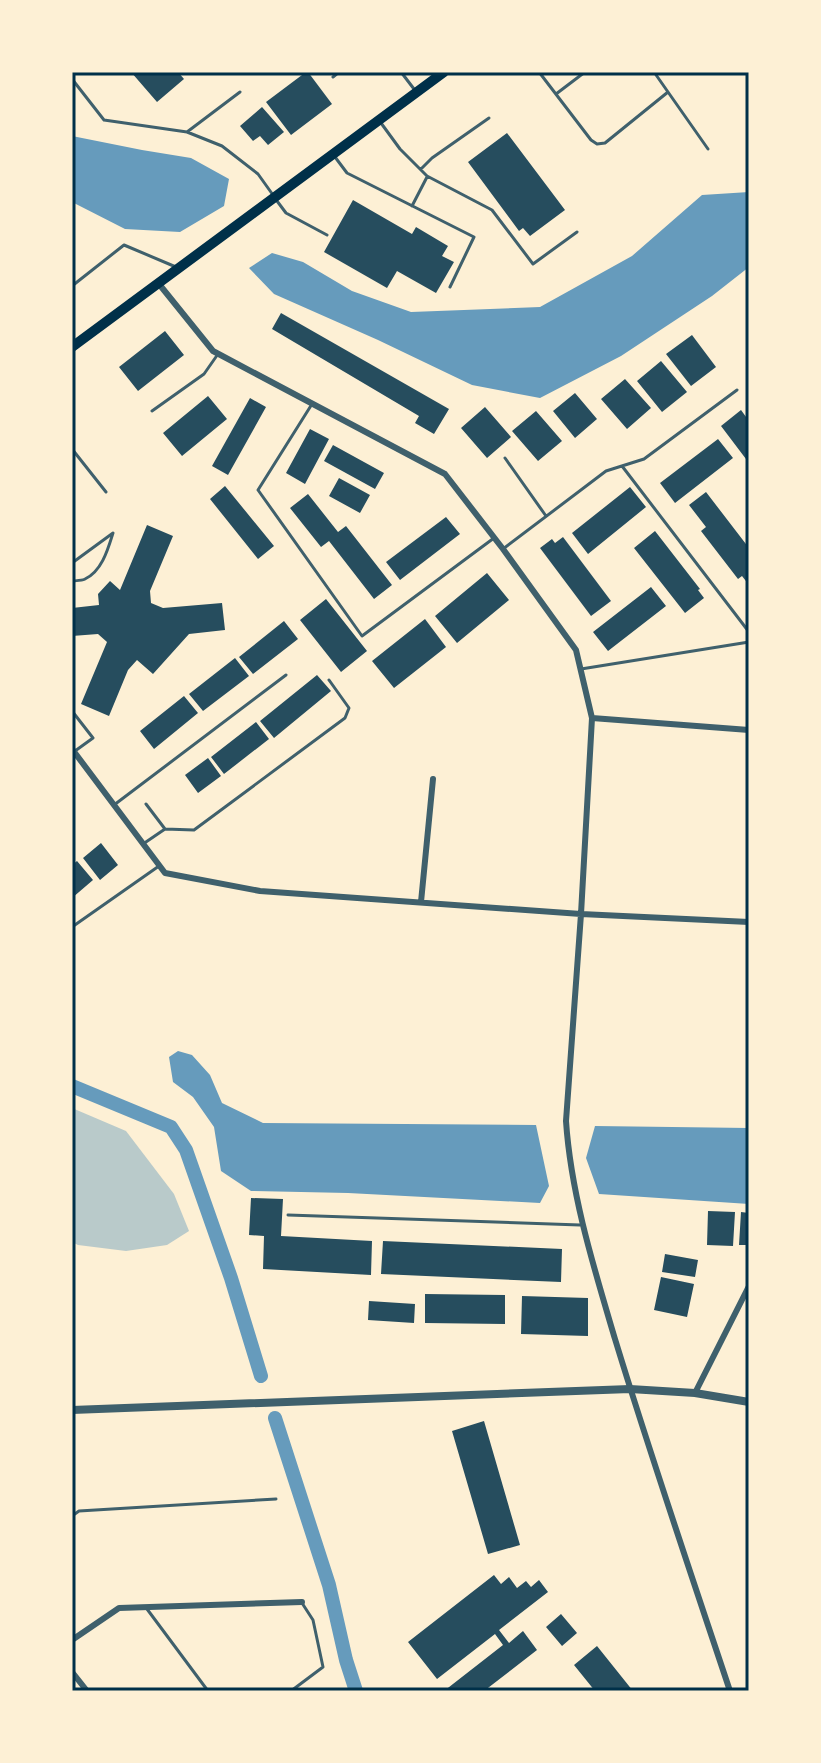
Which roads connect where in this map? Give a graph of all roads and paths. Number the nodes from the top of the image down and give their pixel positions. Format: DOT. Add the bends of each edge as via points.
graph roads {
  1 [pos="339,72"];
  2 [pos="401,72"];
  3 [pos="443,72"];
  4 [pos="539,72"];
  5 [pos="585,72"];
  6 [pos="654,72"];
  7 [pos="333,77"];
  8 [pos="72,79"];
  9 [pos="240,92"];
  10 [pos="416,92"];
  11 [pos="668,92"];
  12 [pos="556,94"];
  13 [pos="489,118"];
  14 [pos="379,120"];
  15 [pos="187,132"];
  16 [pos="708,149"];
  17 [pos="333,154"];
  18 [pos="421,169"];
  19 [pos="427,176"];
  20 [pos="275,197"];
  21 [pos="412,206"];
  22 [pos="577,232"];
  23 [pos="327,235"];
  24 [pos="180,268"];
  25 [pos="159,284"];
  26 [pos="72,286"];
  27 [pos="450,287"];
  28 [pos="72,347"];
  29 [pos="218,354"];
  30 [pos="737,390"];
  31 [pos="312,404"];
  32 [pos="152,411"];
  33 [pos="72,449"];
  34 [pos="505,458"];
  35 [pos="622,466"];
  36 [pos="106,492"];
  37 [pos="546,516"];
  38 [pos="494,538"];
  39 [pos="503,549"];
  40 [pos="72,563"];
  41 [pos="72,581"];
  42 [pos="749,632"];
  43 [pos="749,642"];
  44 [pos="581,669"];
  45 [pos="286,675"];
  46 [pos="329,680"];
  47 [pos="72,711"];
  48 [pos="592,718"];
  49 [pos="749,730"];
  50 [pos="73,750"];
  51 [pos="433,779"];
  52 [pos="146,804"];
  53 [pos="114,805"];
  54 [pos="165,829"];
  55 [pos="143,844"];
  56 [pos="159,866"];
  57 [pos="421,902"];
  58 [pos="581,914"];
  59 [pos="749,922"];
  60 [pos="72,927"];
  61 [pos="288,1215"];
  62 [pos="584,1226"];
  63 [pos="749,1286"];
  64 [pos="630,1389"];
  65 [pos="695,1393"];
  66 [pos="749,1402"];
  67 [pos="72,1410"];
  68 [pos="276,1499"];
  69 [pos="72,1516"];
  70 [pos="302,1602"];
  71 [pos="147,1609"];
  72 [pos="72,1640"];
  73 [pos="72,1672"];
  74 [pos="87,1691"];
  75 [pos="208,1691"];
  76 [pos="291,1691"];
  77 [pos="730,1691"];
  1 -- 7 [label="lane"];
  2 -- 10 [label="lane"];
  3 -- 10 [label="main road"];
  4 -- 12 [label="lane"];
  5 -- 12 [label="lane"];
  6 -- 11 [label="lane"];
  8 -- 15 [label="lane" via="104,120"];
  9 -- 15 [label="lane"];
  10 -- 14 [label="main road"];
  11 -- 12 [label="lane" via="597,144"];
  11 -- 16 [label="lane"];
  13 -- 18 [label="lane"];
  14 -- 17 [label="main road"];
  14 -- 18 [label="lane"];
  15 -- 20 [label="lane" via="222,146 258,174"];
  17 -- 20 [label="main road"];
  17 -- 21 [label="lane" via="347,173"];
  18 -- 19 [label="lane"];
  19 -- 21 [label="lane"];
  19 -- 22 [label="lane" via="492,210 533,264"];
  20 -- 23 [label="lane" via="286,213"];
  20 -- 24 [label="main road"];
  21 -- 27 [label="lane" via="474,237"];
  24 -- 25 [label="main road"];
  24 -- 26 [label="lane" via="124,245"];
  25 -- 28 [label="main road"];
  25 -- 29 [label="street"];
  29 -- 31 [label="street"];
  29 -- 32 [label="lane" via="204,374"];
  30 -- 35 [label="lane" via="644,459"];
  31 -- 38 [label="street" via="445,474"];
  31 -- 38 [label="lane" via="258,490 362,636"];
  33 -- 36 [label="lane"];
  34 -- 37 [label="lane"];
  35 -- 37 [label="lane" via="606,471"];
  35 -- 42 [label="lane"];
  37 -- 39 [label="lane"];
  38 -- 39 [label="street"];
  39 -- 44 [label="street" via="576,650"];
  40 -- 41 [label="lane" via="113,533 97,568 85,580"];
  43 -- 44 [label="lane"];
  44 -- 48 [label="street"];
  45 -- 53 [label="lane"];
  46 -- 54 [label="lane" via="349,708 345,718 194,830"];
  47 -- 50 [label="lane" via="93,738"];
  48 -- 49 [label="street"];
  48 -- 58 [label="street"];
  50 -- 53 [label="street"];
  51 -- 57 [label="street"];
  52 -- 54 [label="lane"];
  53 -- 55 [label="street"];
  54 -- 55 [label="lane"];
  55 -- 56 [label="street"];
  56 -- 57 [label="street" via="165,873 260,891"];
  56 -- 60 [label="lane"];
  57 -- 58 [label="street"];
  58 -- 59 [label="street"];
  58 -- 62 [label="street" via="566,1121"];
  61 -- 62 [label="lane"];
  62 -- 64 [label="street"];
  63 -- 65 [label="street"];
  64 -- 65 [label="street"];
  64 -- 67 [label="street"];
  64 -- 77 [label="street"];
  65 -- 66 [label="street"];
  68 -- 69 [label="lane" via="79,1511"];
  70 -- 71 [label="street"];
  70 -- 76 [label="lane" via="313,1620 323,1667"];
  71 -- 72 [label="street" via="119,1608"];
  71 -- 75 [label="lane"];
  73 -- 74 [label="street"];
}
